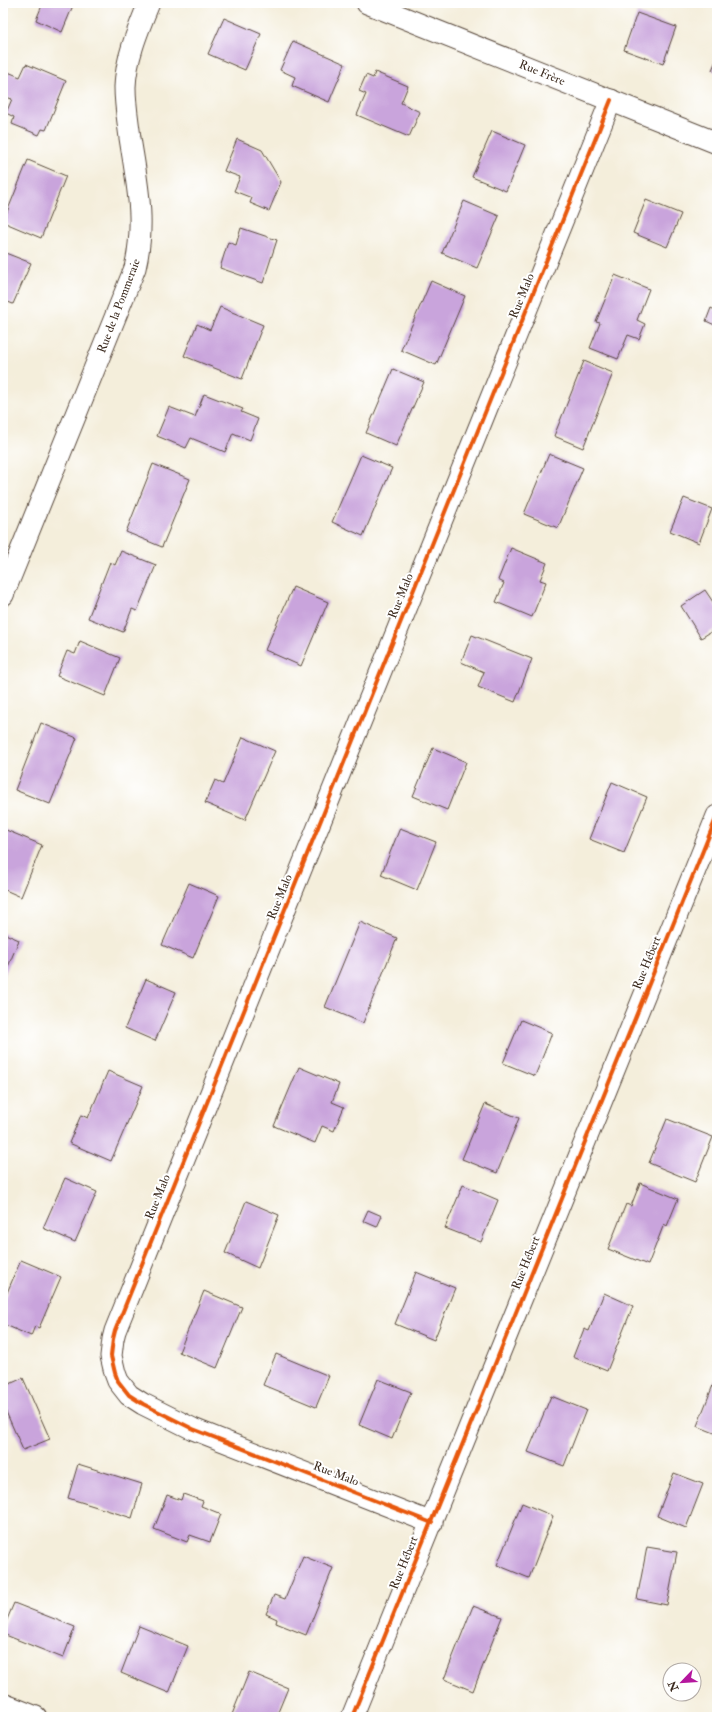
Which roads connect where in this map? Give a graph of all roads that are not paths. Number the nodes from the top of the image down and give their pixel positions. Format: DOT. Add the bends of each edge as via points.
graph roads {
  1 [pos="149,3"];
  2 [pos="367,3"];
  3 [pos="611,100"];
  4 [pos="717,143"];
  5 [pos="3,595"];
  6 [pos="717,816"];
  7 [pos="432,1522"];
  8 [pos="3,1704"];
  9 [pos="36,1717"];
  10 [pos="352,1717"];
  1 -- 5 [label="street, Rue de la Pommeraie" via="135,37 125,85 141,214 135,268"];
  2 -- 3 [label="street, Rue Frère"];
  3 -- 4 [label="street, Rue Frère"];
  3 -- 7 [label="street, Rue Malo" via="115,1331 111,1348 112,1365 118,1381 129,1395 143,1404 193,1429"];
  6 -- 7 [label="street, Rue Hébert"];
  7 -- 10 [label="street, Rue Hébert"];
  8 -- 9 [label="street"];
}
